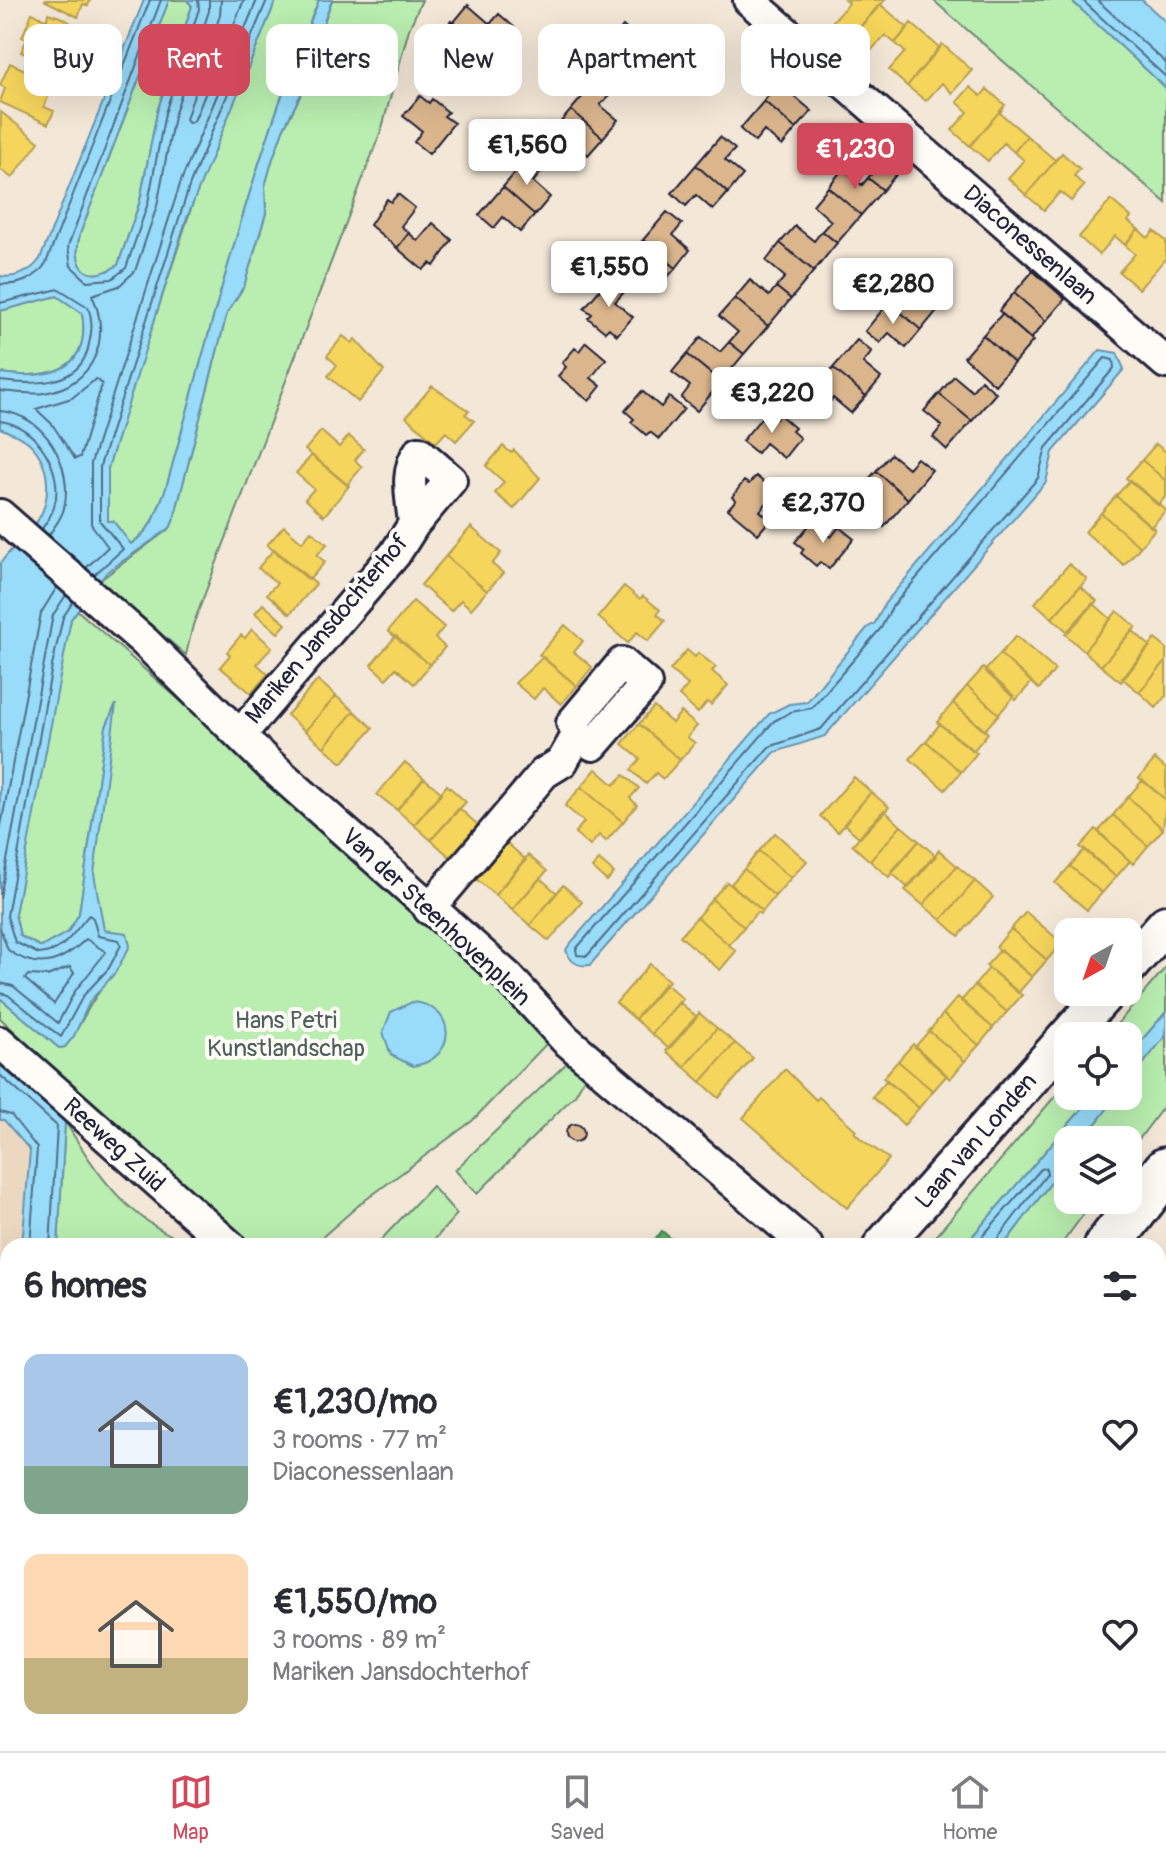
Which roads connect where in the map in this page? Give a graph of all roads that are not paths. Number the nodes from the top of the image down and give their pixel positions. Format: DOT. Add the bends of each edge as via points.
graph roads {
  1 [pos="749,0"];
  2 [pos="1166,363"];
  3 [pos="3,519"];
  4 [pos="414,524"];
  5 [pos="578,734"];
  6 [pos="240,735"];
  7 [pos="429,909"];
  8 [pos="1166,924"];
  9 [pos="1142,951"];
  10 [pos="1095,1006"];
  11 [pos="1080,1022"];
  12 [pos="0,1042"];
  13 [pos="1054,1052"];
  14 [pos="1166,1170"];
  15 [pos="221,1238"];
  16 [pos="798,1238"];
  17 [pos="889,1238"];
  18 [pos="1113,1238"];
  1 -- 2 [label="street, Diaconessenlaan"];
  3 -- 6 [label="street, Van der Steenhovenplein" via="110,611"];
  4 -- 6 [label="street, Mariken Jansdochterhof" via="395,554"];
  5 -- 7 [label="street" via="562,762 544,773"];
  6 -- 7 [label="street, Van der Steenhovenplein"];
  7 -- 16 [label="street, Van der Steenhovenplein" via="508,977 565,1039"];
  8 -- 9 [label="street"];
  10 -- 11 [label="street, Laan van Londen"];
  12 -- 15 [label="street, Reeweg Zuid"];
  13 -- 17 [label="street, Laan van Londen"];
  14 -- 18 [label="highway"];
}
